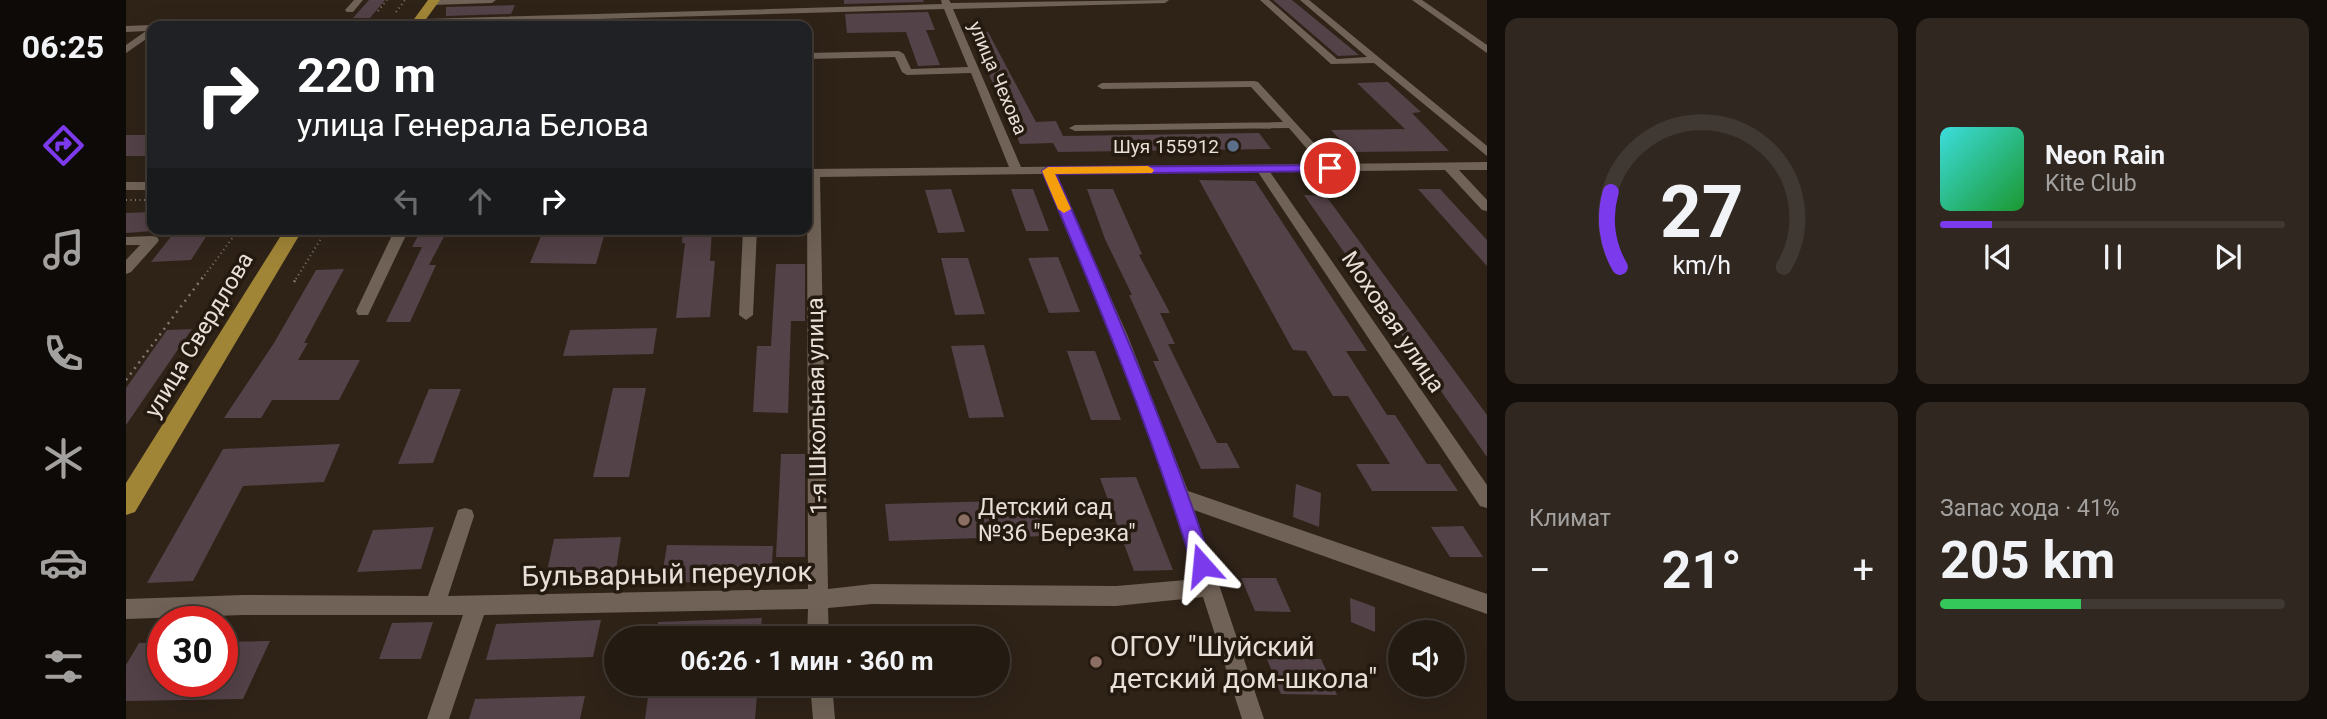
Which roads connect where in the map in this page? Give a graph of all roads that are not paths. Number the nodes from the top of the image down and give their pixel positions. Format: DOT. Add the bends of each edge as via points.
graph roads {
  1 [pos="359,0"];
  2 [pos="492,0"];
  3 [pos="1165,0"];
  4 [pos="1264,0"];
  5 [pos="1304,0"];
  6 [pos="1416,0"];
  7 [pos="433,1"];
  8 [pos="949,7"];
  9 [pos="350,10"];
  10 [pos="419,21"];
  11 [pos="519,21"];
  12 [pos="752,21"];
  13 [pos="765,21"];
  14 [pos="126,29"];
  15 [pos="147,30"];
  16 [pos="147,34"];
  17 [pos="126,50"];
  18 [pos="1487,50"];
  19 [pos="812,56"];
  20 [pos="1377,60"];
  21 [pos="975,70"];
  22 [pos="1102,86"];
  23 [pos="1292,125"];
  24 [pos="1074,128"];
  25 [pos="1487,152"];
  26 [pos="1487,166"];
  27 [pos="1330,168"];
  28 [pos="1450,168"];
  29 [pos="1262,169"];
  30 [pos="1017,171"];
  31 [pos="1048,171"];
  32 [pos="812,173"];
  33 [pos="126,186"];
  34 [pos="147,186"];
  35 [pos="1487,207"];
  36 [pos="290,235"];
  37 [pos="399,235"];
  38 [pos="750,235"];
  39 [pos="811,235"];
  40 [pos="126,241"];
  41 [pos="126,269"];
  42 [pos="363,311"];
  43 [pos="746,315"];
  44 [pos="128,496"];
  45 [pos="1181,497"];
  46 [pos="1487,500"];
  47 [pos="465,516"];
  48 [pos="1210,587"];
  49 [pos="820,599"];
  50 [pos="1487,604"];
  51 [pos="435,606"];
  52 [pos="477,606"];
  53 [pos="126,609"];
  54 [pos="819,626"];
  55 [pos="822,696"];
  56 [pos="438,719"];
  57 [pos="824,719"];
  58 [pos="1253,719"];
  1 -- 9 [label="street"];
  2 -- 7 [label="street"];
  3 -- 8 [label="street"];
  4 -- 20 [label="street" via="1335,61"];
  5 -- 20 [label="street"];
  6 -- 18 [label="street"];
  7 -- 10 [label="main road"];
  8 -- 13 [label="street"];
  8 -- 21 [label="street, улица Чехова"];
  11 -- 12 [label="street" via="751,12"];
  14 -- 15 [label="street"];
  16 -- 17 [label="street"];
  19 -- 21 [label="street" via="897,48 907,72"];
  20 -- 25 [label="street"];
  21 -- 30 [label="street, улица Чехова"];
  22 -- 23 [label="street" via="1254,84"];
  23 -- 24 [label="street"];
  23 -- 27 [label="street"];
  26 -- 28 [label="street"];
  27 -- 28 [label="street"];
  27 -- 29 [label="street"];
  28 -- 35 [label="street"];
  29 -- 31 [label="street"];
  29 -- 46 [label="street, Моховая улица"];
  30 -- 31 [label="street"];
  30 -- 32 [label="street"];
  31 -- 45 [label="street" via="1119,334"];
  33 -- 34 [label="street"];
  36 -- 44 [label="main road, улица Свердлова"];
  37 -- 42 [label="street"];
  38 -- 43 [label="street"];
  39 -- 49 [label="street, 1-я Школьная улица"];
  40 -- 41 [label="street" via="152,240"];
  45 -- 48 [label="street"];
  45 -- 50 [label="street"];
  47 -- 51 [label="street"];
  48 -- 49 [label="street, Бульварный переулок" via="1116,596 872,594"];
  48 -- 58 [label="street"];
  49 -- 52 [label="street, Бульварный переулок"];
  49 -- 54 [label="street, 1-я Школьная улица"];
  51 -- 52 [label="street, Бульварный переулок"];
  51 -- 53 [label="street, Бульварный переулок"];
  52 -- 56 [label="street"];
  55 -- 57 [label="street"];
}
